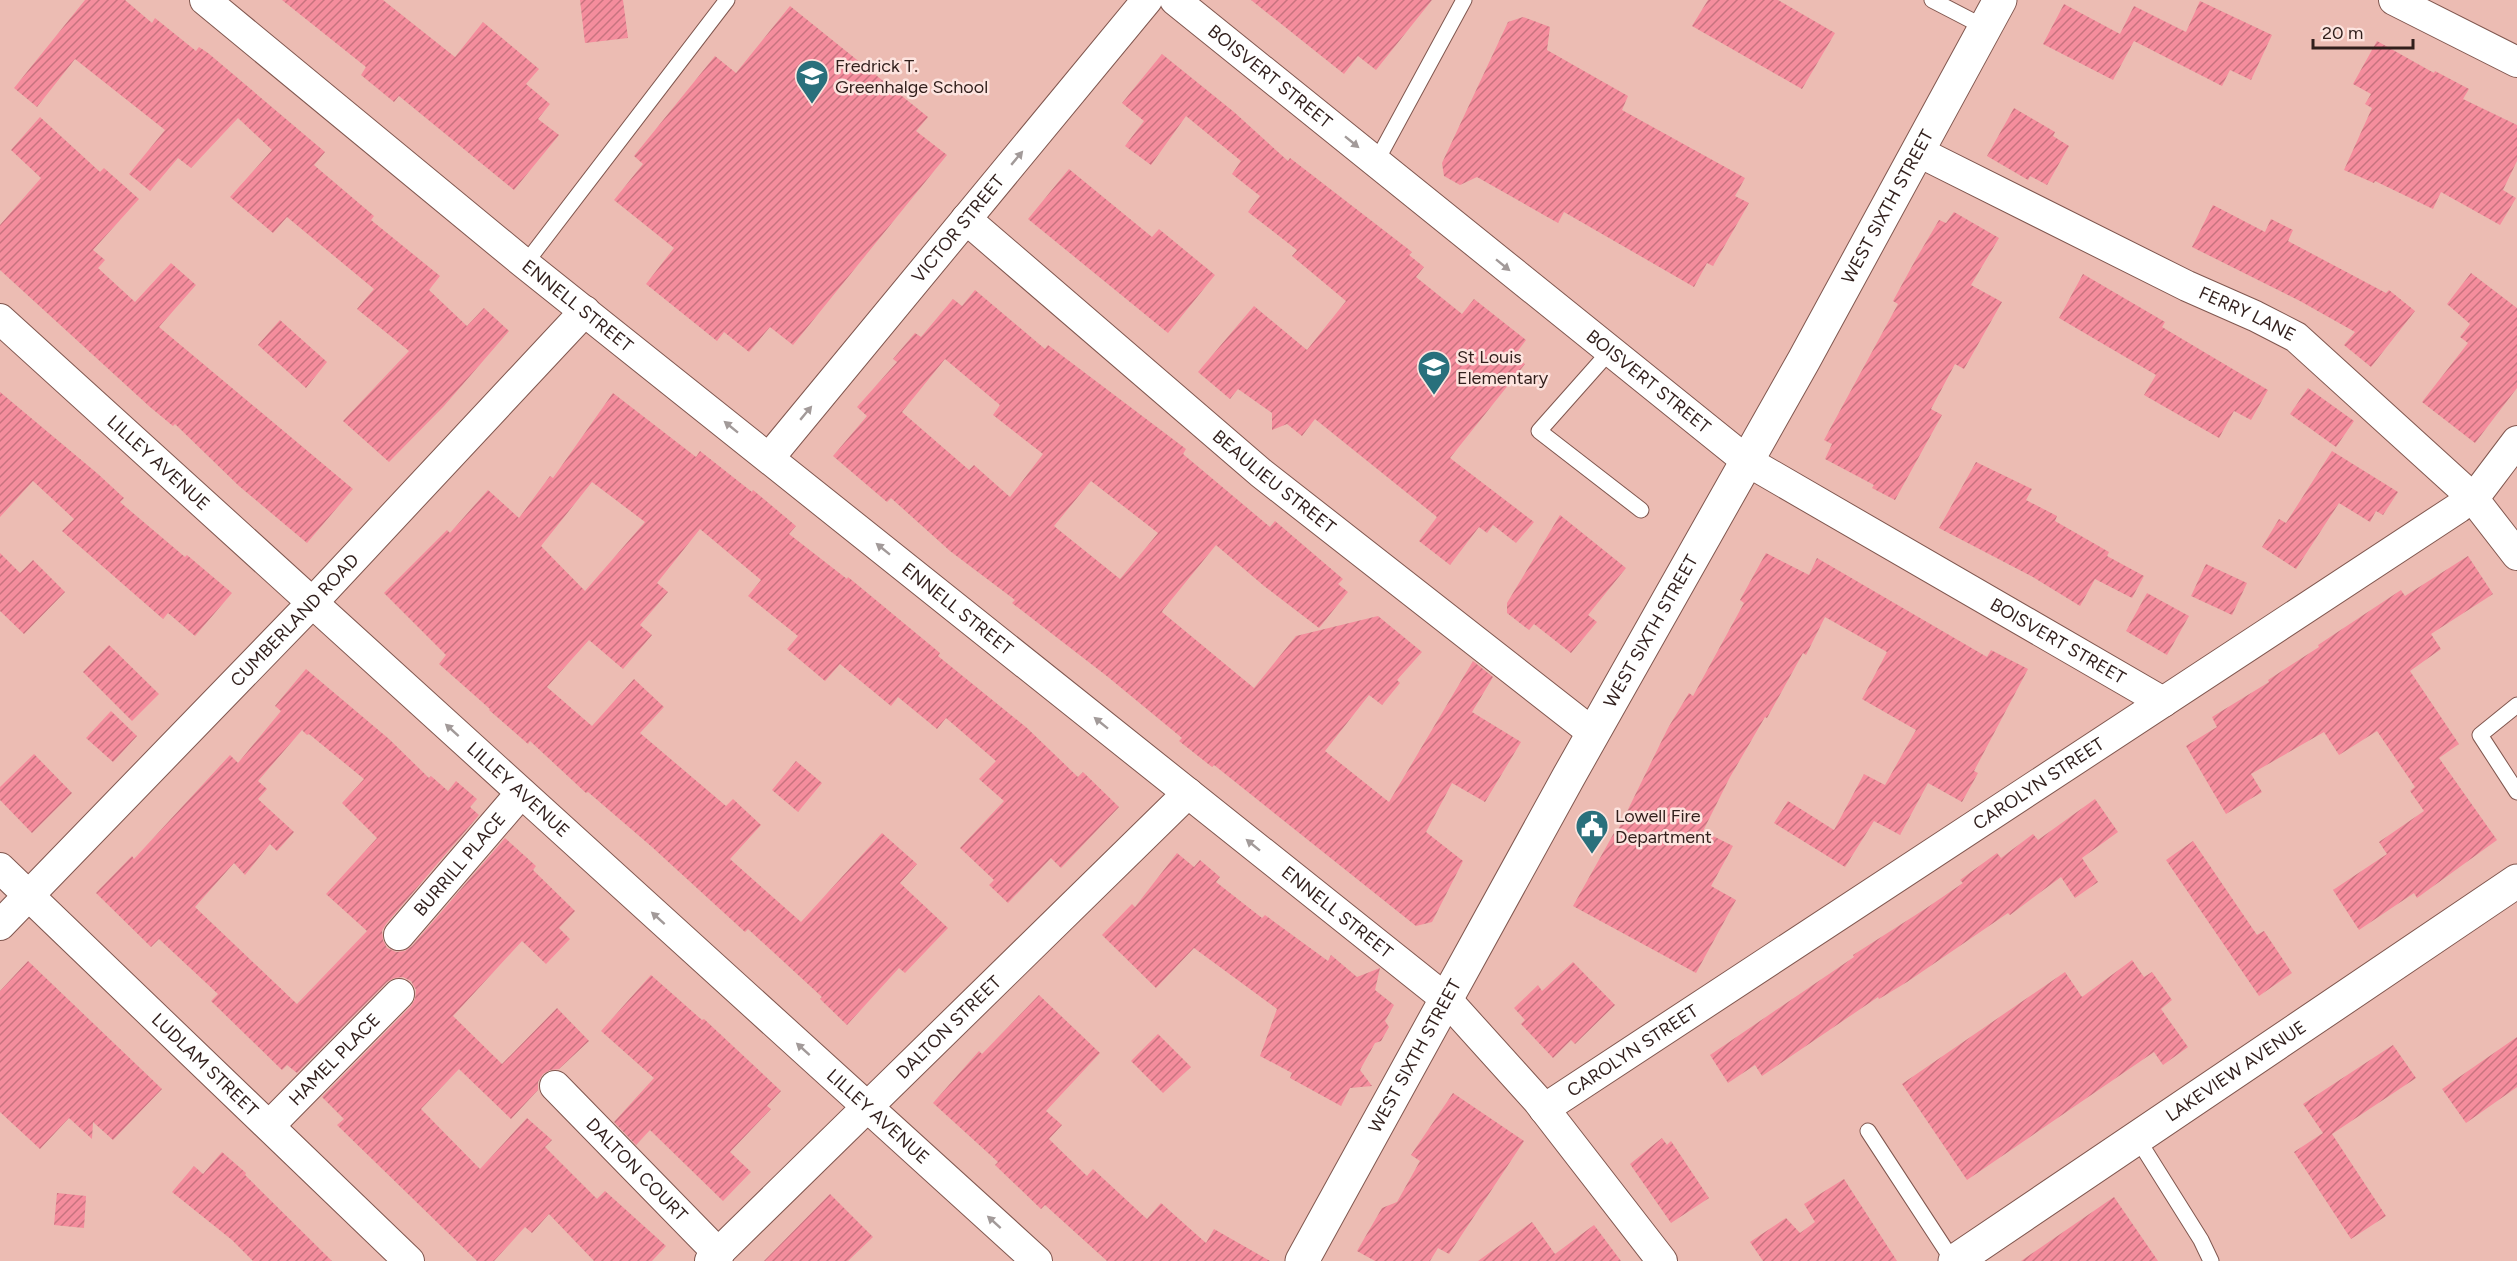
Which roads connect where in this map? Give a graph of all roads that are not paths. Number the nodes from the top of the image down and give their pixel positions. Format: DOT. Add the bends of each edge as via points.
graph roads {
  1 [pos="205,0"];
  2 [pos="727,0"];
  3 [pos="1147,0"];
  4 [pos="1175,0"];
  5 [pos="1464,0"];
  6 [pos="1932,0"];
  7 [pos="2394,0"];
  8 [pos="1993,14"];
  9 [pos="2517,62"];
  10 [pos="1919,152"];
  11 [pos="1376,162"];
  12 [pos="966,219"];
  13 [pos="525,264"];
  14 [pos="585,311"];
  15 [pos="0,319"];
  16 [pos="1610,351"];
  17 [pos="2517,441"];
  18 [pos="769,458"];
  19 [pos="1747,461"];
  20 [pos="2472,497"];
  21 [pos="1641,510"];
  22 [pos="2517,555"];
  23 [pos="312,603"];
  24 [pos="2163,702"];
  25 [pos="2517,705"];
  26 [pos="1593,733"];
  27 [pos="2517,792"];
  28 [pos="521,793"];
  29 [pos="1188,793"];
  30 [pos="0,868"];
  31 [pos="2517,881"];
  32 [pos="28,896"];
  33 [pos="0,925"];
  34 [pos="399,936"];
  35 [pos="399,994"];
  36 [pos="1446,999"];
  37 [pos="555,1086"];
  38 [pos="867,1108"];
  39 [pos="1544,1109"];
  40 [pos="270,1125"];
  41 [pos="1868,1131"];
  42 [pos="2137,1138"];
  43 [pos="714,1258"];
  44 [pos="409,1261"];
  45 [pos="1037,1261"];
  46 [pos="1302,1261"];
  47 [pos="1662,1261"];
  48 [pos="1954,1261"];
  49 [pos="2211,1261"];
  1 -- 13 [label="street, ENNELL STREET"];
  2 -- 13 [label="lane"];
  12 -- 3 [label="street, VICTOR STREET, one-way"];
  4 -- 11 [label="street, BOISVERT STREET, one-way"];
  5 -- 11 [label="lane"];
  6 -- 8 [label="lane"];
  7 -- 9 [label="street"];
  8 -- 10 [label="main road, WEST SIXTH STREET"];
  10 -- 19 [label="main road, WEST SIXTH STREET"];
  10 -- 20 [label="street, FERRY LANE" via="2296,337"];
  11 -- 16 [label="street, BOISVERT STREET, one-way"];
  18 -- 12 [label="street, VICTOR STREET, one-way"];
  12 -- 26 [label="street, BEAULIEU STREET" via="1261,473"];
  13 -- 14 [label="street, ENNELL STREET"];
  18 -- 14 [label="street, ENNELL STREET, one-way"];
  14 -- 23 [label="street, CUMBERLAND ROAD"];
  15 -- 23 [label="street, LILLEY AVENUE"];
  16 -- 19 [label="street, BOISVERT STREET"];
  16 -- 21 [label="lane" via="1539,431"];
  17 -- 20 [label="street, CAROLYN STREET"];
  29 -- 18 [label="street, ENNELL STREET, one-way"];
  19 -- 24 [label="street, BOISVERT STREET"];
  19 -- 26 [label="main road, WEST SIXTH STREET"];
  20 -- 22 [label="street, FERRY LANE"];
  20 -- 24 [label="street, CAROLYN STREET"];
  28 -- 23 [label="street, LILLEY AVENUE, one-way"];
  23 -- 32 [label="street, CUMBERLAND ROAD"];
  24 -- 39 [label="street, CAROLYN STREET"];
  25 -- 27 [label="lane" via="2480,735"];
  26 -- 36 [label="main road, WEST SIXTH STREET"];
  28 -- 34 [label="street, BURRILL PLACE"];
  38 -- 28 [label="street, LILLEY AVENUE, one-way"];
  36 -- 29 [label="street, ENNELL STREET, one-way"];
  29 -- 38 [label="street, DALTON STREET"];
  30 -- 32 [label="street, LUDLAM STREET"];
  31 -- 42 [label="main road, LAKEVIEW AVENUE"];
  32 -- 33 [label="street, CUMBERLAND ROAD"];
  32 -- 40 [label="street, LUDLAM STREET"];
  35 -- 40 [label="street, HAMEL PLACE"];
  36 -- 39 [label="street, ENNELL STREET"];
  36 -- 46 [label="main road, WEST SIXTH STREET"];
  37 -- 43 [label="street, DALTON COURT"];
  38 -- 43 [label="street, DALTON STREET"];
  45 -- 38 [label="street, LILLEY AVENUE, one-way"];
  39 -- 47 [label="street, ENNELL STREET"];
  40 -- 44 [label="street, LUDLAM STREET"];
  41 -- 48 [label="lane"];
  42 -- 48 [label="main road, LAKEVIEW AVENUE"];
  42 -- 49 [label="lane"];
}
